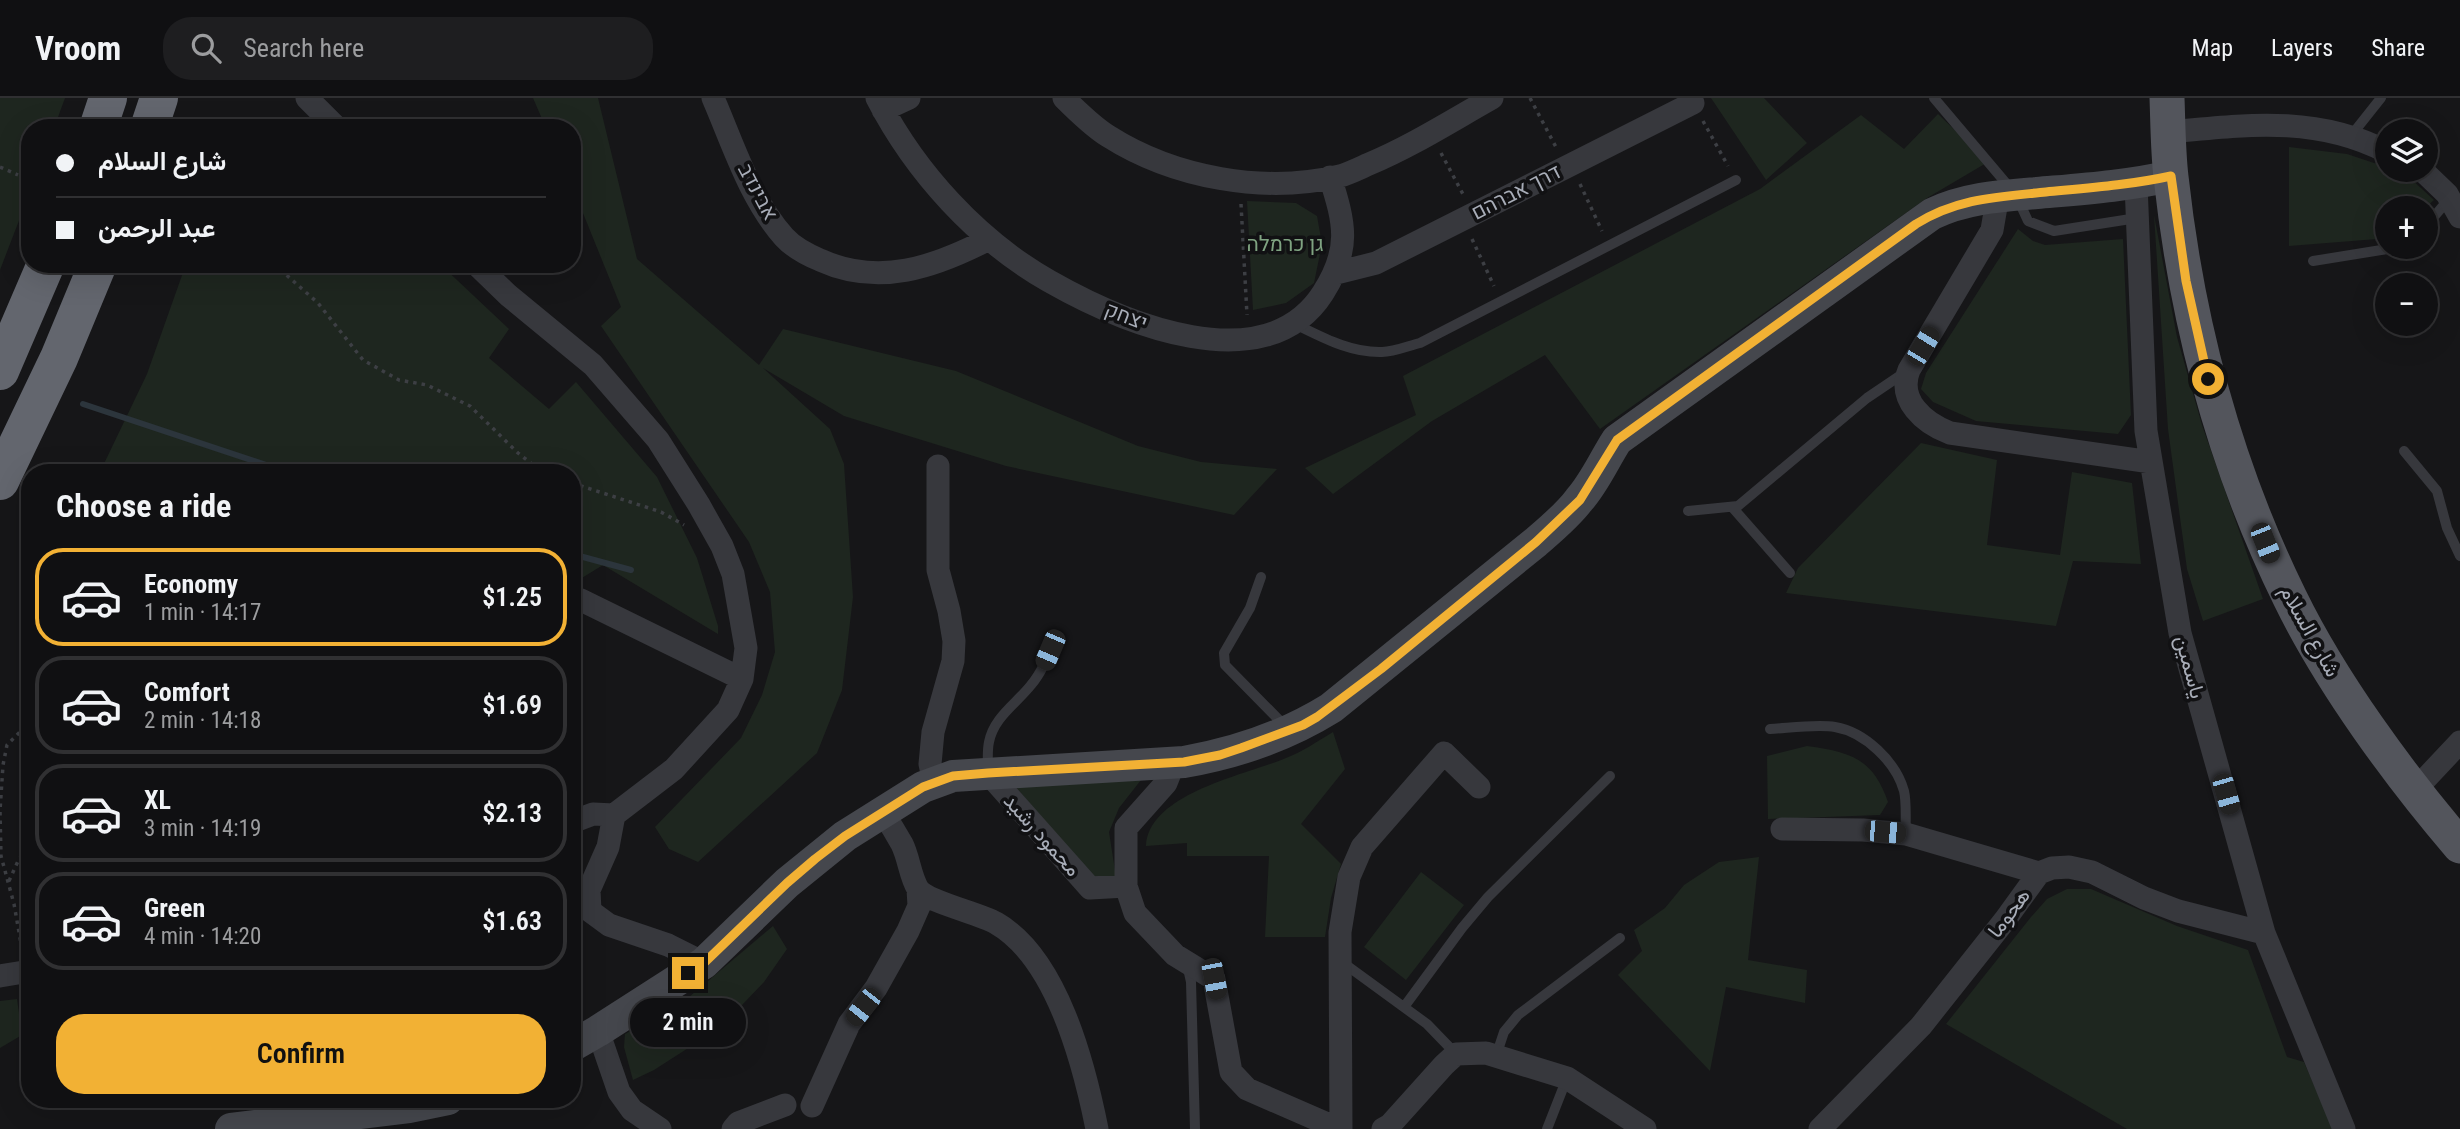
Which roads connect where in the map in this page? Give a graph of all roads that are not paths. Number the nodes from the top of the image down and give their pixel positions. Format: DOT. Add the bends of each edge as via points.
graph roads {
  1 [pos="108,98"];
  2 [pos="159,98"];
  3 [pos="307,98"];
  4 [pos="713,98"];
  5 [pos="909,98"];
  6 [pos="1064,98"];
  7 [pos="1492,98"];
  8 [pos="1934,98"];
  9 [pos="2167,98"];
  10 [pos="2381,98"];
  11 [pos="1693,103"];
  12 [pos="880,104"];
  13 [pos="101,119"];
  14 [pos="152,119"];
  15 [pos="328,119"];
  16 [pos="2169,132"];
  17 [pos="2350,137"];
  18 [pos="2375,147"];
  19 [pos="2171,176"];
  20 [pos="1330,177"];
  21 [pos="1736,180"];
  22 [pos="2432,182"];
  23 [pos="2136,184"];
  24 [pos="2007,195"];
  25 [pos="2455,208"];
  26 [pos="2137,218"];
  27 [pos="2438,219"];
  28 [pos="989,239"];
  29 [pos="2375,251"];
  30 [pos="2313,261"];
  31 [pos="42,273"];
  32 [pos="95,273"];
  33 [pos="485,273"];
  34 [pos="1336,273"];
  35 [pos="1293,323"];
  36 [pos="1909,370"];
  37 [pos="0,371"];
  38 [pos="2404,451"];
  39 [pos="2151,462"];
  40 [pos="938,466"];
  41 [pos="0,481"];
  42 [pos="1732,507"];
  43 [pos="1688,511"];
  44 [pos="2460,555"];
  45 [pos="1790,573"];
  46 [pos="1261,577"];
  47 [pos="581,600"];
  48 [pos="1056,636"];
  49 [pos="742,679"];
  50 [pos="1770,729"];
  51 [pos="1289,730"];
  52 [pos="2460,742"];
  53 [pos="1174,763"];
  54 [pos="988,773"];
  55 [pos="1610,776"];
  56 [pos="934,783"];
  57 [pos="1479,788"];
  58 [pos="2415,790"];
  59 [pos="883,812"];
  60 [pos="614,815"];
  61 [pos="581,819"];
  62 [pos="1782,829"];
  63 [pos="1906,834"];
  64 [pos="2460,846"];
  65 [pos="2039,873"];
  66 [pos="1126,886"];
  67 [pos="918,889"];
  68 [pos="2264,933"];
  69 [pos="1620,938"];
  70 [pos="1340,960"];
  71 [pos="1186,962"];
  72 [pos="704,963"];
  73 [pos="21,973"];
  74 [pos="0,976"];
  75 [pos="1404,1007"];
  76 [pos="585,1039"];
  77 [pos="1456,1054"];
  78 [pos="1496,1056"];
  79 [pos="1567,1079"];
  80 [pos="785,1105"];
  81 [pos="812,1106"];
  82 [pos="400,1108"];
  83 [pos="231,1129"];
  84 [pos="660,1129"];
  85 [pos="733,1129"];
  86 [pos="1097,1129"];
  87 [pos="1195,1129"];
  88 [pos="1340,1129"];
  89 [pos="1383,1129"];
  90 [pos="1547,1129"];
  91 [pos="1644,1129"];
  92 [pos="1820,1129"];
  93 [pos="2344,1129"];
  1 -- 13 [label="highway"];
  2 -- 14 [label="highway"];
  3 -- 15 [label="street"];
  4 -- 28 [label="street, אבינדב" via="765,212 786,239 811,256 842,270 911,270 952,258"];
  5 -- 12 [label="street"];
  6 -- 20 [label="street" via="1107,136 1143,155 1193,172 1293,184"];
  7 -- 20 [label="street" via="1399,151"];
  8 -- 24 [label="lane"];
  9 -- 16 [label="main road, شارع السلام"];
  10 -- 17 [label="lane"];
  11 -- 34 [label="street, דרך אברהם" via="1376,263"];
  12 -- 28 [label="street, יצחק" via="933,182"];
  16 -- 17 [label="street" via="2259,124 2305,126"];
  16 -- 19 [label="main road, شارع السلام"];
  17 -- 18 [label="street"];
  19 -- 23 [label="street"];
  19 -- 58 [label="main road, شارع السلام" via="2186,281 2208,379 2257,523 2315,643"];
  20 -- 34 [label="street, יצחק" via="1342,215 1343,245"];
  21 -- 35 [label="lane" via="1420,342 1385,352 1359,350"];
  22 -- 25 [label="street"];
  23 -- 24 [label="street"];
  23 -- 26 [label="street, ياسمين"];
  24 -- 26 [label="lane" via="2028,221 2054,231"];
  24 -- 36 [label="street" via="1993,230"];
  24 -- 51 [label="street" via="1947,207 1916,224 1617,440 1580,500 1536,542 1331,708"];
  25 -- 27 [label="lane"];
  26 -- 39 [label="street, ياسمين"];
  28 -- 35 [label="street, יצחק" via="1048,281 1143,324 1226,342 1259,338"];
  29 -- 30 [label="lane"];
  31 -- 37 [label="highway"];
  32 -- 41 [label="highway"];
  33 -- 49 [label="street" via="593,365 650,430 699,505 733,574 746,648"];
  34 -- 35 [label="street, יצחק" via="1317,302"];
  36 -- 39 [label="street" via="1904,382 1907,395 1921,417 1950,433"];
  36 -- 42 [label="lane" via="1867,398"];
  38 -- 44 [label="lane" via="2437,491"];
  39 -- 68 [label="street, ياسمين" via="2180,633"];
  40 -- 56 [label="street" via="938,570 954,651 933,732 930,764"];
  42 -- 43 [label="lane"];
  42 -- 45 [label="lane"];
  46 -- 51 [label="lane" via="1250,608 1224,653 1225,665"];
  47 -- 49 [label="street"];
  48 -- 54 [label="lane" via="1032,684 995,727 989,742"];
  49 -- 60 [label="street" via="728,710 674,769"];
  50 -- 63 [label="lane" via="1836,727 1878,749 1904,791"];
  51 -- 53 [label="street" via="1220,755"];
  52 -- 58 [label="street"];
  53 -- 54 [label="street"];
  53 -- 66 [label="street" via="1166,783 1126,828"];
  54 -- 56 [label="street"];
  54 -- 66 [label="street, محمود رشيد" via="1090,888"];
  55 -- 75 [label="lane" via="1488,897"];
  56 -- 59 [label="street"];
  57 -- 70 [label="street" via="1444,753 1362,847 1349,877"];
  58 -- 64 [label="main road, شارع السلام"];
  59 -- 67 [label="street" via="903,845"];
  59 -- 72 [label="street" via="797,875"];
  60 -- 61 [label="street"];
  60 -- 72 [label="street" via="608,847 589,890 590,911 609,925"];
  62 -- 63 [label="street"];
  63 -- 65 [label="street"];
  65 -- 68 [label="street, هحوما" via="2069,867 2092,872 2178,911"];
  65 -- 92 [label="street, هحوما" via="1921,1026"];
  66 -- 71 [label="street" via="1135,913"];
  67 -- 81 [label="street" via="919,906 908,931 876,989 849,1024"];
  67 -- 86 [label="street" via="997,923 1036,962 1080,1053"];
  68 -- 93 [label="street, ياسمين"];
  69 -- 78 [label="lane" via="1517,1015 1504,1032"];
  70 -- 75 [label="lane"];
  70 -- 88 [label="street"];
  71 -- 87 [label="lane" via="1191,982"];
  71 -- 88 [label="street" via="1214,979 1231,1072 1247,1089"];
  72 -- 76 [label="street"];
  73 -- 74 [label="street"];
  75 -- 77 [label="lane"];
  76 -- 84 [label="street" via="632,1110"];
  77 -- 78 [label="street"];
  77 -- 89 [label="street"];
  78 -- 79 [label="street"];
  79 -- 90 [label="lane"];
  79 -- 91 [label="street"];
  80 -- 85 [label="street"];
  82 -- 83 [label="street"];
}
